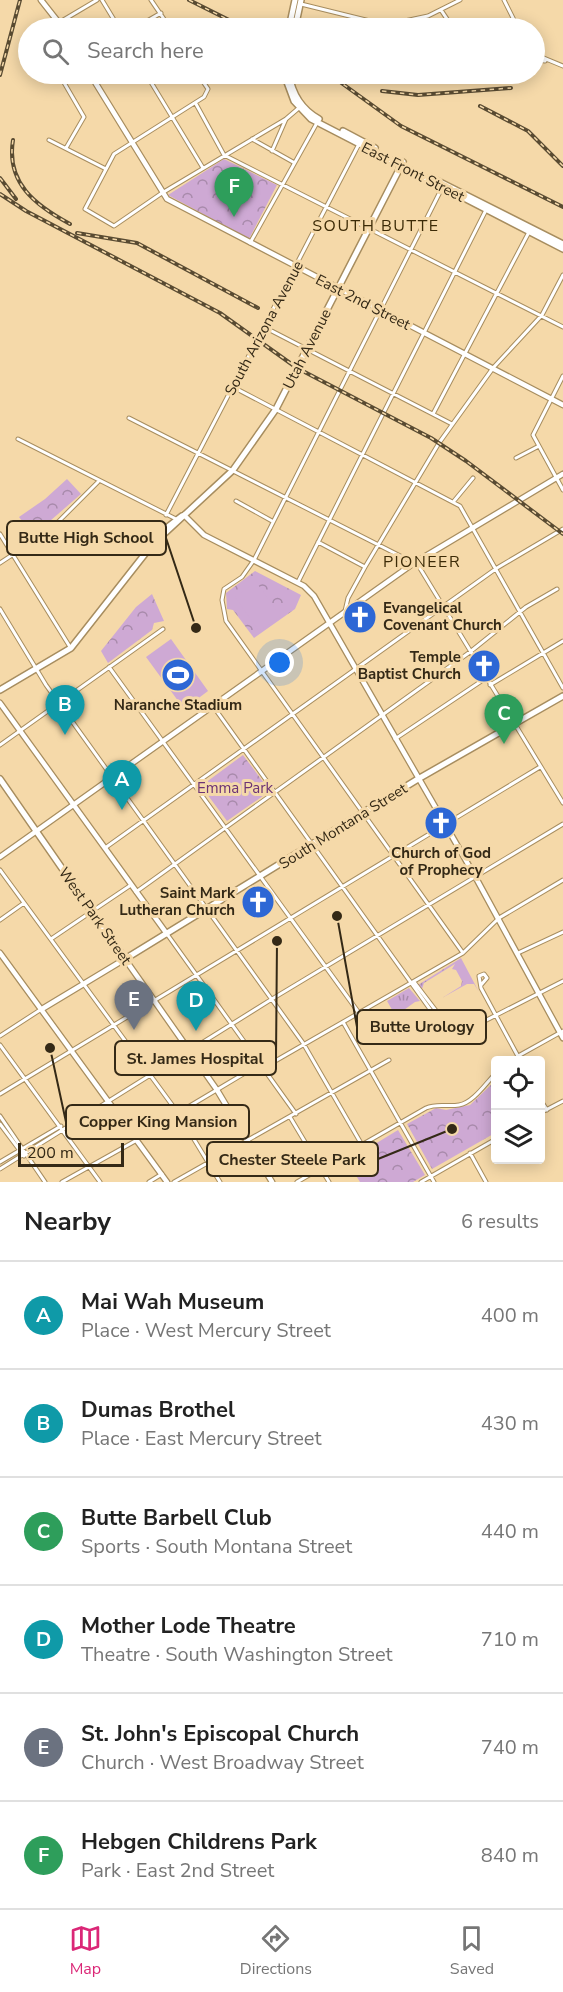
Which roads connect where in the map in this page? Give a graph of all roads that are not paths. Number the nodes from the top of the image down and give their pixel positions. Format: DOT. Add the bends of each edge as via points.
graph roads {
  1 [pos="41,0"];
  2 [pos="100,0"];
  3 [pos="151,0"];
  4 [pos="459,0"];
  5 [pos="504,0"];
  6 [pos="298,2"];
  7 [pos="441,10"];
  8 [pos="161,13"];
  9 [pos="57,18"];
  10 [pos="67,18"];
  11 [pos="112,18"];
  12 [pos="152,18"];
  13 [pos="164,18"];
  14 [pos="294,18"];
  15 [pos="359,18"];
  16 [pos="419,18"];
  17 [pos="446,18"];
  18 [pos="513,18"];
  19 [pos="547,62"];
  20 [pos="563,66"];
  21 [pos="65,84"];
  22 [pos="96,84"];
  23 [pos="152,84"];
  24 [pos="205,84"];
  25 [pos="286,84"];
  26 [pos="291,84"];
  27 [pos="196,104"];
  28 [pos="300,107"];
  29 [pos="173,118"];
  30 [pos="286,119"];
  31 [pos="318,121"];
  32 [pos="49,140"];
  33 [pos="252,140"];
  34 [pos="360,142"];
  35 [pos="130,143"];
  36 [pos="66,148"];
  37 [pos="272,151"];
  38 [pos="225,155"];
  39 [pos="293,162"];
  40 [pos="402,164"];
  41 [pos="106,168"];
  42 [pos="203,168"];
  43 [pos="282,183"];
  44 [pos="444,185"];
  45 [pos="162,193"];
  46 [pos="327,206"];
  47 [pos="487,208"];
  48 [pos="369,228"];
  49 [pos="530,230"];
  50 [pos="250,243"];
  51 [pos="563,244"];
  52 [pos="412,249"];
  53 [pos="563,249"];
  54 [pos="296,267"];
  55 [pos="454,271"];
  56 [pos="563,275"];
  57 [pos="338,290"];
  58 [pos="497,293"];
  59 [pos="381,311"];
  60 [pos="542,315"];
  61 [pos="264,327"];
  62 [pos="563,327"];
  63 [pos="423,333"];
  64 [pos="307,350"];
  65 [pos="465,355"];
  66 [pos="493,368"];
  67 [pos="350,371"];
  68 [pos="563,376"];
  69 [pos="233,387"];
  70 [pos="392,393"];
  71 [pos="551,399"];
  72 [pos="563,405"];
  73 [pos="276,410"];
  74 [pos="433,414"];
  75 [pos="129,418"];
  76 [pos="453,424"];
  77 [pos="318,433"];
  78 [pos="18,439"];
  79 [pos="538,446"];
  80 [pos="200,452"];
  81 [pos="362,456"];
  82 [pos="516,458"];
  83 [pos="233,470"];
  84 [pos="563,474"];
  85 [pos="473,478"];
  86 [pos="556,478"];
  87 [pos="98,482"];
  88 [pos="414,482"];
  89 [pos="563,490"];
  90 [pos="285,497"];
  91 [pos="236,501"];
  92 [pos="454,501"];
  93 [pos="166,515"];
  94 [pos="179,518"];
  95 [pos="330,520"];
  96 [pos="272,521"];
  97 [pos="472,526"];
  98 [pos="563,529"];
  99 [pos="0,534"];
  100 [pos="318,542"];
  101 [pos="152,545"];
  102 [pos="378,545"];
  103 [pos="13,556"];
  104 [pos="254,560"];
  105 [pos="0,563"];
  106 [pos="414,563"];
  107 [pos="365,567"];
  108 [pos="497,568"];
  109 [pos="297,583"];
  110 [pos="557,588"];
  111 [pos="443,606"];
  112 [pos="0,609"];
  113 [pos="345,612"];
  114 [pos="521,614"];
  115 [pos="329,623"];
  116 [pos="163,629"];
  117 [pos="563,641"];
  118 [pos="71,648"];
  119 [pos="470,652"];
  120 [pos="543,653"];
  121 [pos="109,667"];
  122 [pos="355,669"];
  123 [pos="36,670"];
  124 [pos="262,671"];
  125 [pos="486,678"];
  126 [pos="490,685"];
  127 [pos="563,688"];
  128 [pos="0,690"];
  129 [pos="563,696"];
  130 [pos="0,703"];
  131 [pos="59,703"];
  132 [pos="213,706"];
  133 [pos="294,714"];
  134 [pos="382,716"];
  135 [pos="513,724"];
  136 [pos="20,731"];
  137 [pos="395,739"];
  138 [pos="164,741"];
  139 [pos="0,745"];
  140 [pos="243,749"];
  141 [pos="325,757"];
  142 [pos="540,767"];
  143 [pos="114,777"];
  144 [pos="0,778"];
  145 [pos="418,779"];
  146 [pos="194,785"];
  147 [pos="275,793"];
  148 [pos="563,802"];
  149 [pos="74,805"];
  150 [pos="365,812"];
  151 [pos="145,820"];
  152 [pos="445,824"];
  153 [pos="563,824"];
  154 [pos="225,828"];
  155 [pos="37,831"];
  156 [pos="313,844"];
  157 [pos="105,849"];
  158 [pos="393,856"];
  159 [pos="0,857"];
  160 [pos="176,864"];
  161 [pos="0,870"];
  162 [pos="260,877"];
  163 [pos="476,878"];
  164 [pos="563,880"];
  165 [pos="131,885"];
  166 [pos="342,886"];
  167 [pos="136,892"];
  168 [pos="24,903"];
  169 [pos="430,906"];
  170 [pos="207,909"];
  171 [pos="93,913"];
  172 [pos="290,918"];
  173 [pos="499,918"];
  174 [pos="0,920"];
  175 [pos="563,932"];
  176 [pos="167,934"];
  177 [pos="379,937"];
  178 [pos="51,939"];
  179 [pos="237,951"];
  180 [pos="463,953"];
  181 [pos="518,953"];
  182 [pos="1,957"];
  183 [pos="125,959"];
  184 [pos="325,969"];
  185 [pos="197,975"];
  186 [pos="563,981"];
  187 [pos="412,982"];
  188 [pos="84,983"];
  189 [pos="481,985"];
  190 [pos="539,993"];
  191 [pos="272,999"];
  192 [pos="154,1000"];
  193 [pos="42,1009"];
  194 [pos="359,1013"];
  195 [pos="496,1015"];
  196 [pos="343,1022"];
  197 [pos="114,1024"];
  198 [pos="232,1024"];
  199 [pos="562,1034"];
  200 [pos="0,1036"];
  201 [pos="303,1043"];
  202 [pos="0,1045"];
  203 [pos="71,1050"];
  204 [pos="190,1051"];
  205 [pos="518,1056"];
  206 [pos="389,1060"];
  207 [pos="260,1064"];
  208 [pos="263,1068"];
  209 [pos="371,1071"];
  210 [pos="151,1074"];
  211 [pos="491,1077"];
  212 [pos="25,1079"];
  213 [pos="218,1090"];
  214 [pos="332,1092"];
  215 [pos="0,1094"];
  216 [pos="108,1100"];
  217 [pos="563,1101"];
  218 [pos="228,1107"];
  219 [pos="546,1110"];
  220 [pos="178,1113"];
  221 [pos="296,1114"];
  222 [pos="0,1116"];
  223 [pos="290,1117"];
  224 [pos="400,1123"];
  225 [pos="0,1124"];
  226 [pos="61,1128"];
  227 [pos="189,1130"];
  228 [pos="137,1140"];
  229 [pos="247,1140"];
  230 [pos="491,1141"];
  231 [pos="362,1145"];
  232 [pos="22,1149"];
  233 [pos="470,1153"];
  234 [pos="25,1154"];
  235 [pos="1,1161"];
  236 [pos="208,1162"];
  237 [pos="89,1166"];
  238 [pos="0,1168"];
  239 [pos="321,1168"];
  240 [pos="162,1174"];
  241 [pos="431,1176"];
  242 [pos="45,1182"];
  243 [pos="62,1182"];
  244 [pos="100,1182"];
  245 [pos="149,1182"];
  246 [pos="167,1182"];
  247 [pos="174,1182"];
  248 [pos="220,1182"];
  249 [pos="272,1182"];
  250 [pos="297,1182"];
  251 [pos="329,1182"];
  252 [pos="421,1182"];
  253 [pos="434,1182"];
  254 [pos="486,1182"];
  1 -- 9 [label="street"];
  2 -- 10 [label="street"];
  2 -- 11 [label="street"];
  3 -- 8 [label="street"];
  4 -- 7 [label="street"];
  5 -- 18 [label="street"];
  6 -- 14 [label="main road"];
  6 -- 15 [label="street"];
  7 -- 16 [label="street"];
  7 -- 17 [label="street"];
  8 -- 12 [label="street"];
  8 -- 13 [label="street"];
  19 -- 20 [label="street"];
  21 -- 36 [label="street" via="84,117"];
  22 -- 35 [label="street, East 2nd Street"];
  23 -- 29 [label="street"];
  24 -- 27 [label="street" via="208,89"];
  25 -- 28 [label="main road, East Front Street"];
  26 -- 28 [label="main road"];
  27 -- 29 [label="street"];
  27 -- 38 [label="street"];
  28 -- 30 [label="street"];
  28 -- 31 [label="main road, East Front Street"];
  29 -- 35 [label="street"];
  29 -- 42 [label="street"];
  30 -- 33 [label="street"];
  30 -- 37 [label="street"];
  31 -- 34 [label="main road, East Front Street"];
  31 -- 39 [label="street"];
  32 -- 36 [label="street"];
  33 -- 37 [label="street"];
  33 -- 38 [label="street"];
  34 -- 40 [label="main road, East Front Street"];
  34 -- 46 [label="street, South Arizona Avenue"];
  35 -- 41 [label="street" via="114,153"];
  35 -- 45 [label="street, East 2nd Street"];
  36 -- 41 [label="street"];
  37 -- 39 [label="street"];
  38 -- 42 [label="street"];
  38 -- 43 [label="street"];
  39 -- 43 [label="street"];
  40 -- 44 [label="main road, East Front Street"];
  40 -- 48 [label="main road, Utah Avenue"];
  41 -- 45 [label="street" via="85,209 114,226"];
  42 -- 45 [label="street"];
  43 -- 46 [label="street"];
  43 -- 50 [label="street"];
  44 -- 47 [label="main road, East Front Street"];
  44 -- 52 [label="street"];
  45 -- 50 [label="street, East 2nd Street" via="173,204"];
  46 -- 48 [label="street"];
  46 -- 54 [label="street, South Arizona Avenue"];
  47 -- 49 [label="main road, East Front Street"];
  47 -- 55 [label="street"];
  48 -- 52 [label="street"];
  48 -- 57 [label="main road, Utah Avenue"];
  49 -- 51 [label="main road, East Front Street"];
  49 -- 53 [label="main road, East Front Street"];
  49 -- 58 [label="street"];
  50 -- 54 [label="street, East 2nd Street"];
  52 -- 55 [label="street"];
  52 -- 59 [label="street"];
  54 -- 57 [label="street, East 2nd Street"];
  54 -- 61 [label="street, South Arizona Avenue"];
  55 -- 58 [label="street"];
  55 -- 63 [label="street"];
  56 -- 60 [label="street"];
  57 -- 59 [label="street, East 2nd Street"];
  57 -- 64 [label="main road, Utah Avenue"];
  58 -- 60 [label="street"];
  58 -- 65 [label="street"];
  59 -- 63 [label="street, East 2nd Street"];
  59 -- 67 [label="street"];
  60 -- 62 [label="street"];
  60 -- 66 [label="street"];
  61 -- 64 [label="street"];
  61 -- 69 [label="street, South Arizona Avenue"];
  63 -- 65 [label="street, East 2nd Street"];
  63 -- 70 [label="street"];
  64 -- 67 [label="street"];
  64 -- 73 [label="main road, Utah Avenue"];
  65 -- 66 [label="street, East 2nd Street"];
  65 -- 74 [label="street"];
  66 -- 71 [label="street, East 2nd Street"];
  66 -- 76 [label="street"];
  67 -- 70 [label="street"];
  67 -- 77 [label="street"];
  68 -- 71 [label="street"];
  69 -- 73 [label="street"];
  69 -- 80 [label="street, South Arizona Avenue"];
  70 -- 74 [label="street"];
  70 -- 81 [label="street"];
  71 -- 72 [label="street, East 2nd Street"];
  71 -- 79 [label="street" via="533,435"];
  73 -- 77 [label="street"];
  73 -- 83 [label="main road, Utah Avenue"];
  74 -- 76 [label="street"];
  75 -- 80 [label="street"];
  76 -- 88 [label="street"];
  77 -- 81 [label="street"];
  77 -- 90 [label="street"];
  78 -- 87 [label="street"];
  79 -- 82 [label="street"];
  79 -- 86 [label="street"];
  80 -- 83 [label="street"];
  80 -- 93 [label="street, South Arizona Avenue"];
  81 -- 88 [label="street"];
  81 -- 95 [label="street"];
  83 -- 90 [label="street"];
  83 -- 94 [label="main road, Utah Avenue"];
  84 -- 86 [label="street"];
  85 -- 92 [label="street"];
  86 -- 89 [label="street"];
  86 -- 97 [label="street"];
  87 -- 93 [label="street"];
  87 -- 103 [label="street" via="50,530"];
  88 -- 92 [label="street"];
  88 -- 102 [label="street"];
  90 -- 95 [label="street"];
  90 -- 96 [label="street"];
  91 -- 96 [label="street"];
  92 -- 97 [label="street"];
  93 -- 94 [label="street"];
  94 -- 101 [label="main road, Utah Avenue"];
  94 -- 101 [label="main road, Utah Avenue" via="156,536"];
  94 -- 104 [label="street"];
  95 -- 100 [label="street"];
  95 -- 102 [label="street"];
  96 -- 104 [label="street"];
  97 -- 106 [label="street"];
  97 -- 108 [label="street"];
  98 -- 108 [label="street"];
  99 -- 103 [label="street"];
  100 -- 107 [label="street"];
  100 -- 109 [label="street"];
  101 -- 118 [label="main road"];
  102 -- 106 [label="street"];
  102 -- 107 [label="street"];
  103 -- 105 [label="street"];
  103 -- 118 [label="street"];
  104 -- 109 [label="street"];
  104 -- 124 [label="street" via="242,577 224,589 222,600 226,621"];
  106 -- 111 [label="street"];
  106 -- 113 [label="street"];
  107 -- 113 [label="street"];
  108 -- 111 [label="street"];
  108 -- 114 [label="street"];
  109 -- 115 [label="street" via="314,596"];
  110 -- 114 [label="street"];
  111 -- 119 [label="street"];
  111 -- 122 [label="street"];
  112 -- 123 [label="street"];
  113 -- 115 [label="street"];
  114 -- 119 [label="street"];
  114 -- 120 [label="street"];
  115 -- 122 [label="street"];
  115 -- 124 [label="street"];
  116 -- 121 [label="street"];
  117 -- 120 [label="street"];
  118 -- 123 [label="main road"];
  119 -- 125 [label="street"];
  119 -- 134 [label="street"];
  120 -- 126 [label="street"];
  120 -- 127 [label="street"];
  121 -- 131 [label="street"];
  121 -- 138 [label="street"];
  122 -- 133 [label="street"];
  122 -- 134 [label="street"];
  123 -- 128 [label="main road"];
  123 -- 131 [label="street"];
  124 -- 132 [label="street"];
  124 -- 133 [label="street"];
  125 -- 126 [label="street"];
  125 -- 137 [label="street"];
  126 -- 135 [label="street"];
  129 -- 135 [label="main road, South Montana Street"];
  130 -- 136 [label="street"];
  131 -- 136 [label="street"];
  131 -- 143 [label="street"];
  132 -- 138 [label="street"];
  132 -- 140 [label="street"];
  133 -- 140 [label="street"];
  133 -- 141 [label="street"];
  134 -- 137 [label="street"];
  134 -- 141 [label="street"];
  135 -- 142 [label="street"];
  135 -- 145 [label="main road, South Montana Street"];
  136 -- 139 [label="street"];
  136 -- 149 [label="street"];
  137 -- 145 [label="street"];
  138 -- 143 [label="street"];
  138 -- 146 [label="street"];
  140 -- 146 [label="street"];
  140 -- 147 [label="street"];
  141 -- 147 [label="street"];
  141 -- 150 [label="street"];
  142 -- 148 [label="street"];
  142 -- 152 [label="street"];
  143 -- 149 [label="street"];
  143 -- 151 [label="street"];
  144 -- 155 [label="main road, West Park Street"];
  145 -- 150 [label="main road, South Montana Street"];
  145 -- 152 [label="street"];
  146 -- 151 [label="street"];
  146 -- 154 [label="street"];
  147 -- 154 [label="street"];
  147 -- 156 [label="street"];
  149 -- 155 [label="street"];
  149 -- 157 [label="street"];
  150 -- 156 [label="main road, South Montana Street"];
  150 -- 158 [label="street"];
  151 -- 157 [label="street"];
  151 -- 160 [label="street"];
  152 -- 158 [label="street"];
  152 -- 163 [label="street"];
  153 -- 163 [label="street"];
  154 -- 160 [label="street"];
  154 -- 162 [label="street"];
  155 -- 159 [label="street"];
  155 -- 171 [label="main road, West Park Street"];
  156 -- 162 [label="main road, South Montana Street"];
  156 -- 166 [label="street"];
  157 -- 165 [label="street"];
  158 -- 166 [label="street"];
  158 -- 169 [label="street"];
  160 -- 167 [label="street"];
  160 -- 170 [label="street"];
  161 -- 168 [label="street"];
  162 -- 170 [label="main road, South Montana Street"];
  162 -- 172 [label="street"];
  163 -- 169 [label="street"];
  163 -- 173 [label="street"];
  164 -- 173 [label="street"];
  165 -- 167 [label="street"];
  165 -- 171 [label="street"];
  166 -- 172 [label="street"];
  166 -- 177 [label="street"];
  167 -- 176 [label="street"];
  168 -- 174 [label="street"];
  168 -- 178 [label="street"];
  169 -- 177 [label="street"];
  169 -- 180 [label="street"];
  170 -- 176 [label="main road, South Montana Street"];
  170 -- 179 [label="street"];
  171 -- 178 [label="street"];
  171 -- 183 [label="main road, West Park Street"];
  172 -- 179 [label="street"];
  172 -- 184 [label="street"];
  173 -- 180 [label="street"];
  173 -- 181 [label="street"];
  175 -- 181 [label="street"];
  176 -- 183 [label="main road, South Montana Street"];
  176 -- 185 [label="street"];
  177 -- 184 [label="street"];
  177 -- 187 [label="street"];
  178 -- 188 [label="street"];
  179 -- 185 [label="street"];
  179 -- 191 [label="street"];
  180 -- 187 [label="street"];
  181 -- 190 [label="street"];
  182 -- 193 [label="street"];
  183 -- 188 [label="street"];
  183 -- 192 [label="street, West Park Street"];
  184 -- 191 [label="street"];
  184 -- 194 [label="street"];
  185 -- 192 [label="street"];
  185 -- 198 [label="street"];
  186 -- 190 [label="street"];
  187 -- 194 [label="street"];
  187 -- 195 [label="street" via="451,1030 467,1030"];
  188 -- 193 [label="street"];
  188 -- 197 [label="street"];
  189 -- 195 [label="street"];
  190 -- 195 [label="street"];
  190 -- 199 [label="street"];
  191 -- 198 [label="street"];
  191 -- 201 [label="street"];
  192 -- 197 [label="street"];
  192 -- 204 [label="street, West Park Street"];
  193 -- 200 [label="street"];
  193 -- 203 [label="street"];
  194 -- 196 [label="street"];
  195 -- 205 [label="street"];
  196 -- 201 [label="street"];
  196 -- 209 [label="street"];
  197 -- 203 [label="street"];
  197 -- 210 [label="street"];
  198 -- 204 [label="street"];
  198 -- 207 [label="street"];
  199 -- 205 [label="street"];
  201 -- 208 [label="street"];
  201 -- 214 [label="street"];
  202 -- 212 [label="street"];
  203 -- 212 [label="street"];
  203 -- 216 [label="street"];
  204 -- 210 [label="street"];
  204 -- 213 [label="street, West Park Street"];
  206 -- 209 [label="street"];
  207 -- 208 [label="street"];
  207 -- 213 [label="street"];
  208 -- 221 [label="street"];
  209 -- 214 [label="street"];
  209 -- 224 [label="street"];
  210 -- 216 [label="street"];
  210 -- 220 [label="street"];
  211 -- 224 [label="street" via="463,1104 433,1104"];
  212 -- 215 [label="street"];
  212 -- 226 [label="street"];
  213 -- 218 [label="street, West Park Street"];
  213 -- 220 [label="street"];
  214 -- 221 [label="street"];
  214 -- 231 [label="street"];
  216 -- 226 [label="street"];
  216 -- 228 [label="street"];
  217 -- 219 [label="street"];
  218 -- 227 [label="street"];
  218 -- 229 [label="street, West Park Street"];
  220 -- 227 [label="street"];
  221 -- 223 [label="street"];
  222 -- 232 [label="street"];
  223 -- 229 [label="street"];
  223 -- 239 [label="street"];
  224 -- 231 [label="street"];
  224 -- 241 [label="street"];
  225 -- 232 [label="street"];
  226 -- 232 [label="street"];
  226 -- 234 [label="street"];
  226 -- 237 [label="street"];
  227 -- 236 [label="street"];
  228 -- 237 [label="street"];
  228 -- 240 [label="street"];
  229 -- 236 [label="street"];
  229 -- 249 [label="street, West Park Street"];
  230 -- 233 [label="street"];
  231 -- 239 [label="street"];
  232 -- 234 [label="street"];
  232 -- 235 [label="street"];
  233 -- 241 [label="street"];
  233 -- 254 [label="street"];
  234 -- 238 [label="street"];
  234 -- 242 [label="street"];
  236 -- 247 [label="street"];
  236 -- 248 [label="street"];
  237 -- 243 [label="street"];
  237 -- 244 [label="street"];
  239 -- 250 [label="street"];
  239 -- 251 [label="street"];
  240 -- 245 [label="street"];
  240 -- 246 [label="street"];
  241 -- 252 [label="street"];
  241 -- 253 [label="street"];
}
